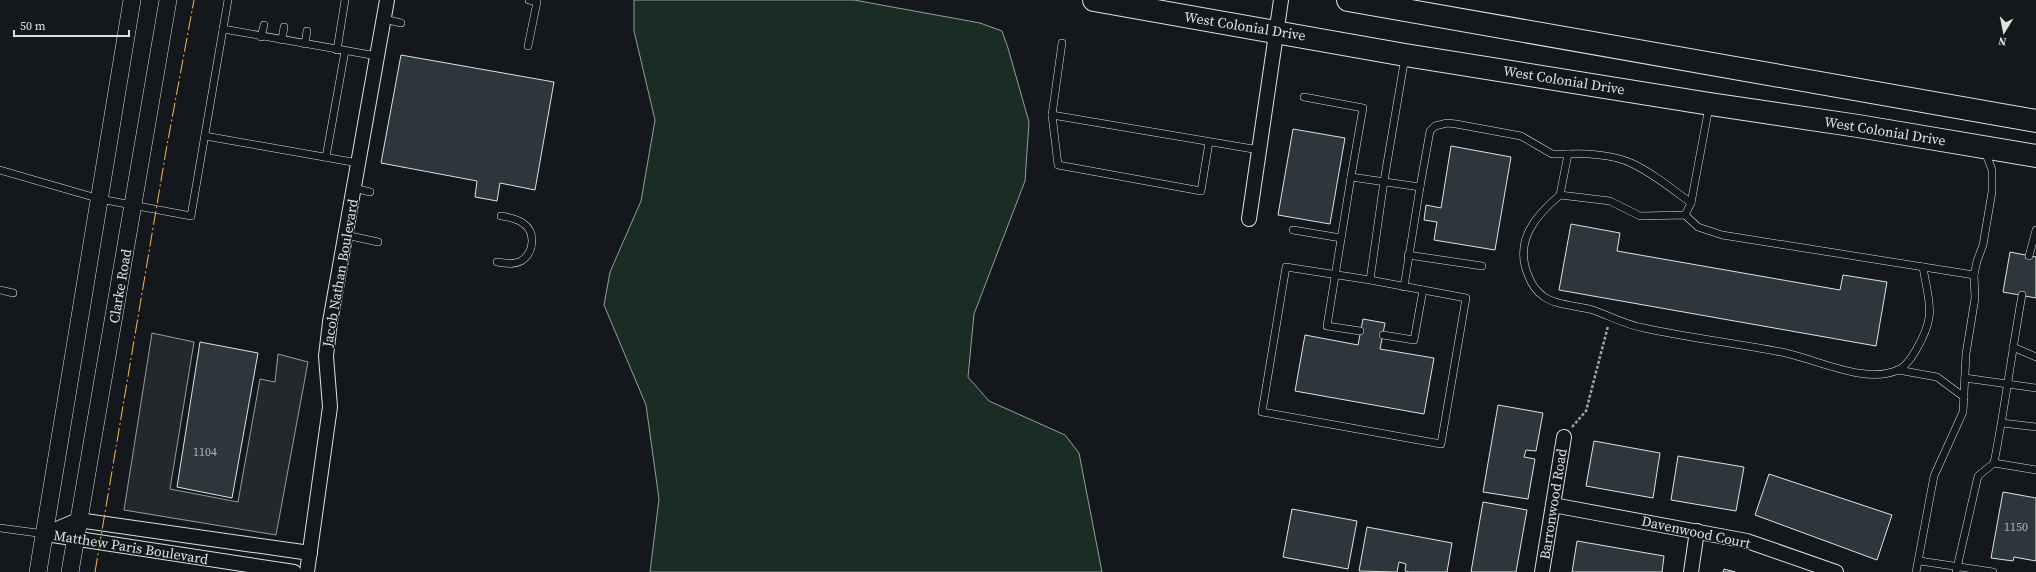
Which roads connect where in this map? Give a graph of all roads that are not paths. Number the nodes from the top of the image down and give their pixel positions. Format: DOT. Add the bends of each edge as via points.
graph roads {
  1 [pos="132,0"];
  2 [pos="168,0"];
  3 [pos="228,0"];
  4 [pos="345,0"];
  5 [pos="387,0"];
  6 [pos="529,0"];
  7 [pos="1094,0"];
  8 [pos="1281,0"];
  9 [pos="1348,0"];
  10 [pos="384,19"];
  11 [pos="401,23"];
  12 [pos="264,25"];
  13 [pos="284,27"];
  14 [pos="223,30"];
  15 [pos="307,31"];
  16 [pos="1276,31"];
  17 [pos="261,37"];
  18 [pos="282,40"];
  19 [pos="1062,43"];
  20 [pos="305,44"];
  21 [pos="528,46"];
  22 [pos="337,50"];
  23 [pos="345,51"];
  24 [pos="1405,55"];
  25 [pos="377,56"];
  26 [pos="1304,97"];
  27 [pos="1710,104"];
  28 [pos="1052,115"];
  29 [pos="2036,121"];
  30 [pos="204,136"];
  31 [pos="1209,142"];
  32 [pos="1984,147"];
  33 [pos="1259,150"];
  34 [pos="1568,154"];
  35 [pos="2036,156"];
  36 [pos="326,157"];
  37 [pos="358,163"];
  38 [pos="0,170"];
  39 [pos="1351,177"];
  40 [pos="1384,180"];
  41 [pos="1420,187"];
  42 [pos="354,188"];
  43 [pos="370,192"];
  44 [pos="1560,195"];
  45 [pos="100,199"];
  46 [pos="1691,203"];
  47 [pos="134,206"];
  48 [pos="1685,215"];
  49 [pos="501,216"];
  50 [pos="1249,219"];
  51 [pos="1293,230"];
  52 [pos="2036,230"];
  53 [pos="346,235"];
  54 [pos="1341,238"];
  55 [pos="378,242"];
  56 [pos="1408,255"];
  57 [pos="2029,256"];
  58 [pos="497,262"];
  59 [pos="1482,266"];
  60 [pos="1922,267"];
  61 [pos="1335,274"];
  62 [pos="1974,275"];
  63 [pos="1370,280"];
  64 [pos="1404,286"];
  65 [pos="0,290"];
  66 [pos="1423,290"];
  67 [pos="13,293"];
  68 [pos="2022,295"];
  69 [pos="1360,331"];
  70 [pos="1383,335"];
  71 [pos="2013,348"];
  72 [pos="2036,357"];
  73 [pos="1898,370"];
  74 [pos="1966,378"];
  75 [pos="2007,384"];
  76 [pos="2036,388"];
  77 [pos="1964,397"];
  78 [pos="2002,423"];
  79 [pos="2036,427"];
  80 [pos="1564,437"];
  81 [pos="1994,463"];
  82 [pos="2036,470"];
  83 [pos="1553,505"];
  84 [pos="78,520"];
  85 [pos="0,528"];
  86 [pos="1697,531"];
  87 [pos="45,534"];
  88 [pos="76,539"];
  89 [pos="310,553"];
  90 [pos="1920,561"];
  91 [pos="234,567"];
  92 [pos="1957,569"];
  93 [pos="38,572"];
  94 [pos="70,572"];
  95 [pos="294,572"];
  96 [pos="307,572"];
  97 [pos="1542,572"];
  98 [pos="1691,572"];
  99 [pos="1836,572"];
  100 [pos="1916,572"];
  101 [pos="1994,572"];
  1 -- 45 [label="street"];
  2 -- 47 [label="street, Clarke Road"];
  3 -- 14 [label="lane"];
  4 -- 22 [label="lane"];
  5 -- 10 [label="street, Jacob Nathan Boulevard"];
  6 -- 21 [label="lane" via="537,2"];
  7 -- 16 [label="highway, West Colonial Drive"];
  8 -- 16 [label="street"];
  9 -- 29 [label="highway"];
  10 -- 11 [label="lane"];
  10 -- 25 [label="street, Jacob Nathan Boulevard"];
  12 -- 17 [label="lane"];
  13 -- 18 [label="lane"];
  14 -- 17 [label="lane"];
  14 -- 30 [label="lane"];
  15 -- 20 [label="lane"];
  16 -- 24 [label="highway, West Colonial Drive"];
  16 -- 33 [label="street"];
  17 -- 18 [label="lane"];
  18 -- 20 [label="lane"];
  19 -- 28 [label="lane"];
  20 -- 22 [label="lane"];
  22 -- 23 [label="lane"];
  23 -- 25 [label="lane"];
  23 -- 36 [label="lane"];
  24 -- 27 [label="highway, West Colonial Drive"];
  24 -- 40 [label="lane"];
  25 -- 37 [label="street, Jacob Nathan Boulevard"];
  26 -- 39 [label="lane" via="1362,108"];
  27 -- 32 [label="highway, West Colonial Drive"];
  27 -- 46 [label="lane"];
  28 -- 31 [label="lane"];
  28 -- 31 [label="lane" via="1058,165 1201,191"];
  30 -- 36 [label="lane"];
  30 -- 47 [label="lane" via="191,216"];
  31 -- 33 [label="lane"];
  32 -- 35 [label="highway, West Colonial Drive"];
  32 -- 62 [label="lane" via="1992,170 1992,192 1983,245"];
  33 -- 50 [label="street"];
  34 -- 41 [label="lane" via="1552,154 1521,136 1447,123 1435,126 1430,131"];
  34 -- 44 [label="lane"];
  34 -- 46 [label="lane" via="1590,153 1630,162"];
  36 -- 37 [label="lane"];
  37 -- 42 [label="street, Jacob Nathan Boulevard"];
  38 -- 45 [label="lane"];
  39 -- 40 [label="lane"];
  39 -- 54 [label="lane"];
  40 -- 41 [label="lane"];
  40 -- 63 [label="lane"];
  41 -- 56 [label="lane"];
  42 -- 43 [label="lane"];
  42 -- 53 [label="street, Jacob Nathan Boulevard"];
  44 -- 48 [label="lane" via="1610,201 1640,216"];
  44 -- 73 [label="lane" via="1537,216 1523,243 1524,267 1535,288 1544,297 1593,310 1644,328 1800,356 1854,372 1876,375"];
  45 -- 47 [label="lane"];
  45 -- 87 [label="street"];
  46 -- 48 [label="lane"];
  47 -- 84 [label="street, Clarke Road"];
  48 -- 60 [label="lane" via="1698,227 1722,235"];
  49 -- 58 [label="lane" via="524,223 530,231 532,248 521,261"];
  51 -- 54 [label="lane"];
  52 -- 57 [label="lane"];
  53 -- 55 [label="lane"];
  53 -- 89 [label="street, Jacob Nathan Boulevard" via="326,356 330,407"];
  54 -- 61 [label="lane"];
  56 -- 59 [label="lane"];
  56 -- 64 [label="lane"];
  60 -- 62 [label="lane"];
  60 -- 73 [label="lane" via="1930,305 1930,320 1911,359"];
  61 -- 63 [label="lane"];
  61 -- 66 [label="lane" via="1286,267 1262,412 1441,444 1466,298"];
  61 -- 69 [label="lane" via="1327,326"];
  62 -- 74 [label="lane" via="1975,298 1966,354"];
  63 -- 64 [label="lane"];
  64 -- 66 [label="lane"];
  65 -- 67 [label="lane"];
  66 -- 70 [label="lane" via="1414,340"];
  68 -- 71 [label="lane"];
  71 -- 72 [label="lane"];
  71 -- 75 [label="lane"];
  73 -- 77 [label="lane" via="1936,377"];
  74 -- 75 [label="lane"];
  74 -- 77 [label="lane"];
  75 -- 76 [label="lane"];
  75 -- 78 [label="lane"];
  77 -- 90 [label="lane" via="1963,412 1934,476"];
  78 -- 79 [label="lane"];
  78 -- 81 [label="lane"];
  80 -- 83 [label="street, Barronwood Road"];
  81 -- 82 [label="lane"];
  81 -- 92 [label="lane" via="1978,476"];
  83 -- 86 [label="street, Davenwood Court"];
  83 -- 97 [label="street, Barronwood Road"];
  84 -- 87 [label="street, Matthew Paris Boulevard"];
  84 -- 88 [label="street, Clarke Road"];
  84 -- 89 [label="street, Matthew Paris Boulevard"];
  85 -- 87 [label="lane"];
  86 -- 98 [label="street"];
  86 -- 99 [label="street, Davenwood Court" via="1747,541"];
  87 -- 88 [label="street, Matthew Paris Boulevard"];
  87 -- 93 [label="street"];
  88 -- 91 [label="street, Matthew Paris Boulevard"];
  88 -- 94 [label="street, Clarke Road"];
  89 -- 96 [label="street, Jacob Nathan Boulevard"];
  90 -- 92 [label="lane"];
  90 -- 100 [label="lane"];
  91 -- 95 [label="street, Matthew Paris Boulevard"];
  92 -- 101 [label="lane"];
}
